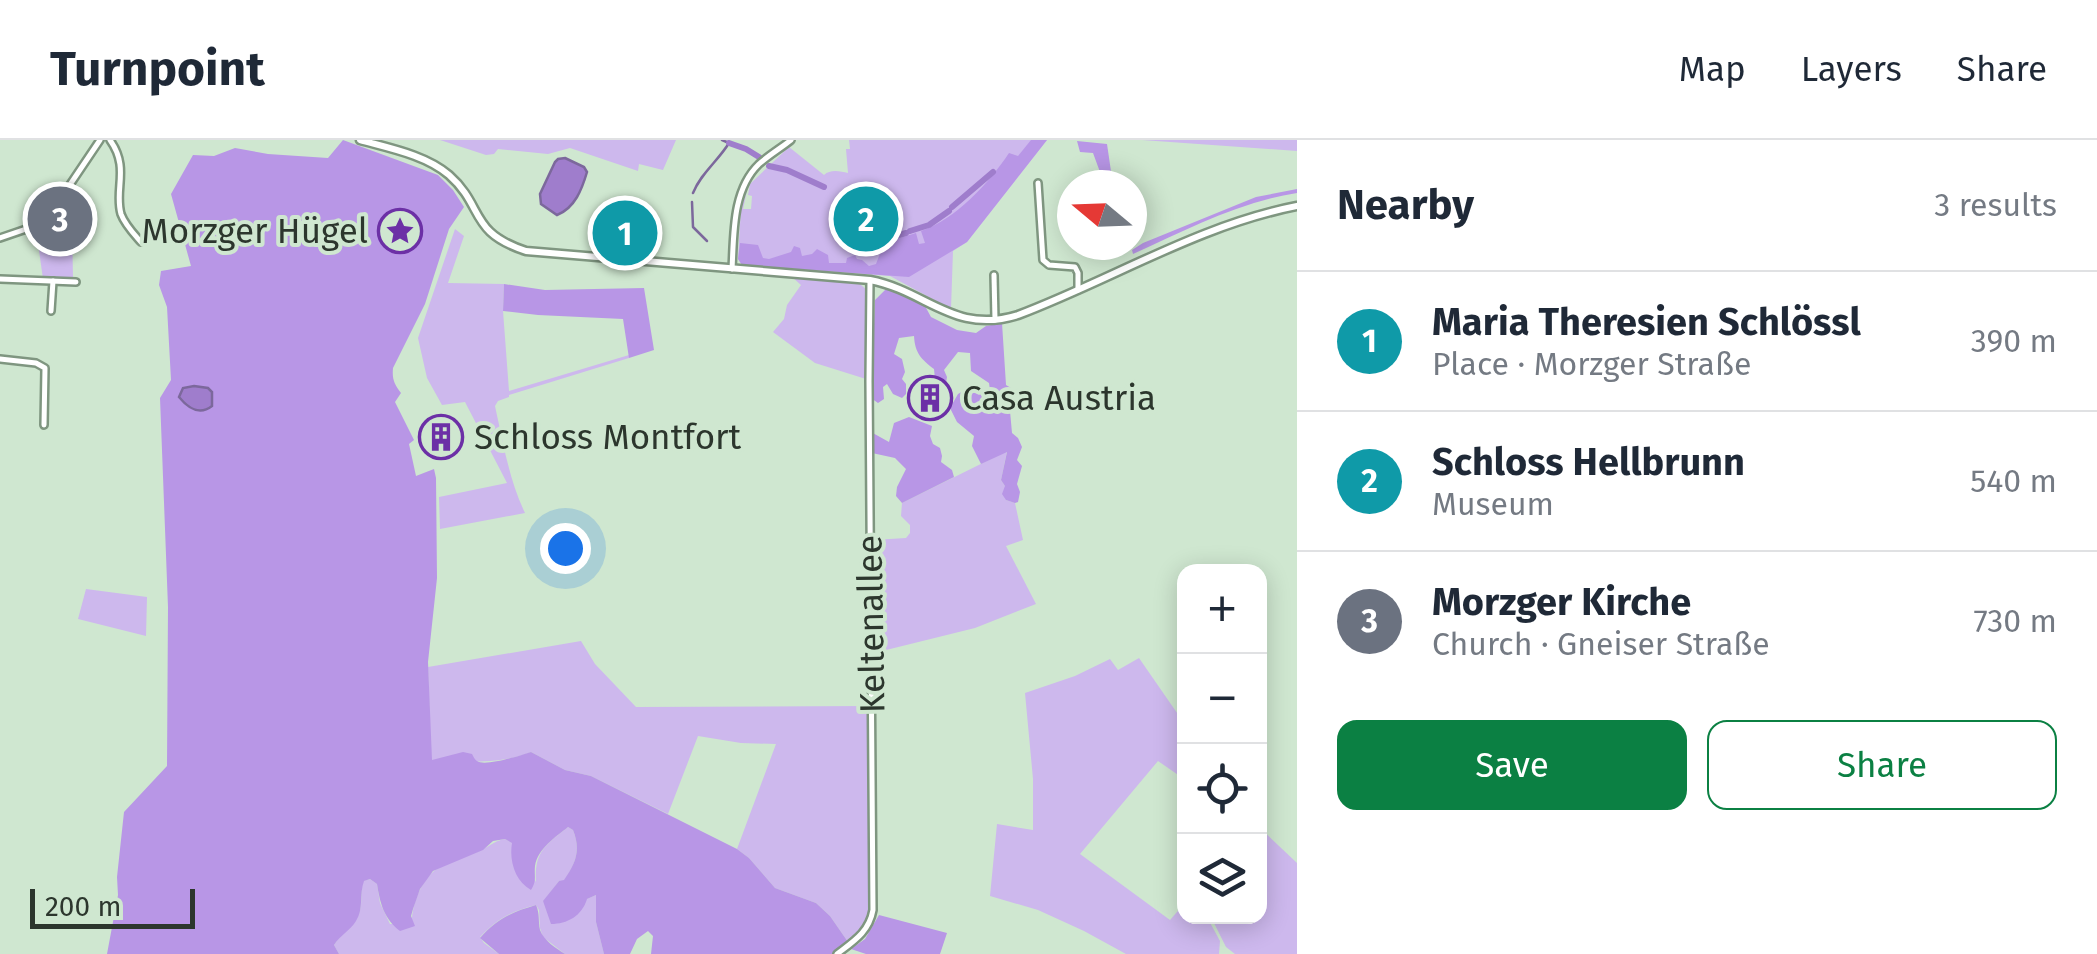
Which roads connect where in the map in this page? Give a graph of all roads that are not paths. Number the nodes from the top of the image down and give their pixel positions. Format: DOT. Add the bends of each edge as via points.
graph roads {
  1 [pos="100,140"];
  2 [pos="110,140"];
  3 [pos="360,140"];
  4 [pos="792,140"];
  5 [pos="1038,183"];
  6 [pos="1297,206"];
  7 [pos="0,238"];
  8 [pos="141,242"];
  9 [pos="732,269"];
  10 [pos="994,275"];
  11 [pos="0,279"];
  12 [pos="870,280"];
  13 [pos="53,281"];
  14 [pos="76,282"];
  15 [pos="1078,290"];
  16 [pos="51,311"];
  17 [pos="995,320"];
  18 [pos="0,359"];
  19 [pos="44,424"];
  20 [pos="837,954"];
  1 -- 7 [label="street" via="35,226"];
  2 -- 8 [label="street" via="120,160 120,212"];
  3 -- 9 [label="street" via="442,170 486,230 513,246"];
  4 -- 9 [label="street" via="746,181"];
  5 -- 15 [label="street" via="1043,261 1075,267"];
  6 -- 15 [label="street" via="1208,232"];
  9 -- 12 [label="street"];
  10 -- 17 [label="street"];
  11 -- 13 [label="street"];
  12 -- 17 [label="street" via="958,317"];
  12 -- 20 [label="street, Keltenallee" via="873,910 865,932"];
  13 -- 14 [label="street"];
  13 -- 16 [label="street"];
  15 -- 17 [label="street"];
  18 -- 19 [label="street" via="44,368"];
}
